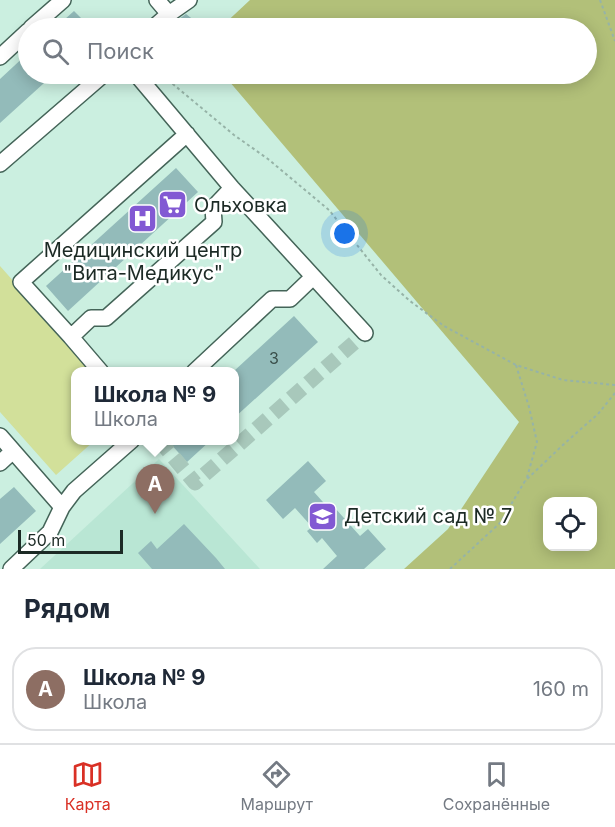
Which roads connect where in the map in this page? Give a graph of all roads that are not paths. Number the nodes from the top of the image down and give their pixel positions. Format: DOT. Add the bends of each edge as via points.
graph roads {
  1 [pos="63,0"];
  2 [pos="157,0"];
  3 [pos="189,0"];
  4 [pos="169,14"];
  5 [pos="43,18"];
  6 [pos="164,18"];
  7 [pos="18,41"];
  8 [pos="0,57"];
  9 [pos="92,84"];
  10 [pos="144,84"];
  11 [pos="187,134"];
  12 [pos="0,164"];
  13 [pos="232,188"];
  14 [pos="313,277"];
  15 [pos="365,333"];
  16 [pos="71,337"];
  17 [pos="97,367"];
  18 [pos="199,367"];
  19 [pos="0,436"];
  20 [pos="127,445"];
  21 [pos="13,451"];
  22 [pos="0,463"];
  23 [pos="62,507"];
  24 [pos="11,569"];
  1 -- 5 [label="street"];
  2 -- 4 [label="street"];
  3 -- 4 [label="street"];
  4 -- 6 [label="street"];
  7 -- 8 [label="street"];
  9 -- 12 [label="street"];
  10 -- 11 [label="street"];
  11 -- 13 [label="street"];
  11 -- 16 [label="street" via="21,282"];
  13 -- 14 [label="street"];
  13 -- 16 [label="street" via="213,208 214,222 106,318 91,318"];
  14 -- 15 [label="street"];
  14 -- 18 [label="street" via="290,298 272,299"];
  16 -- 17 [label="street"];
  19 -- 21 [label="street"];
  20 -- 23 [label="street" via="74,491"];
  21 -- 22 [label="street"];
  21 -- 23 [label="street"];
  23 -- 24 [label="street" via="50,532"];
}
